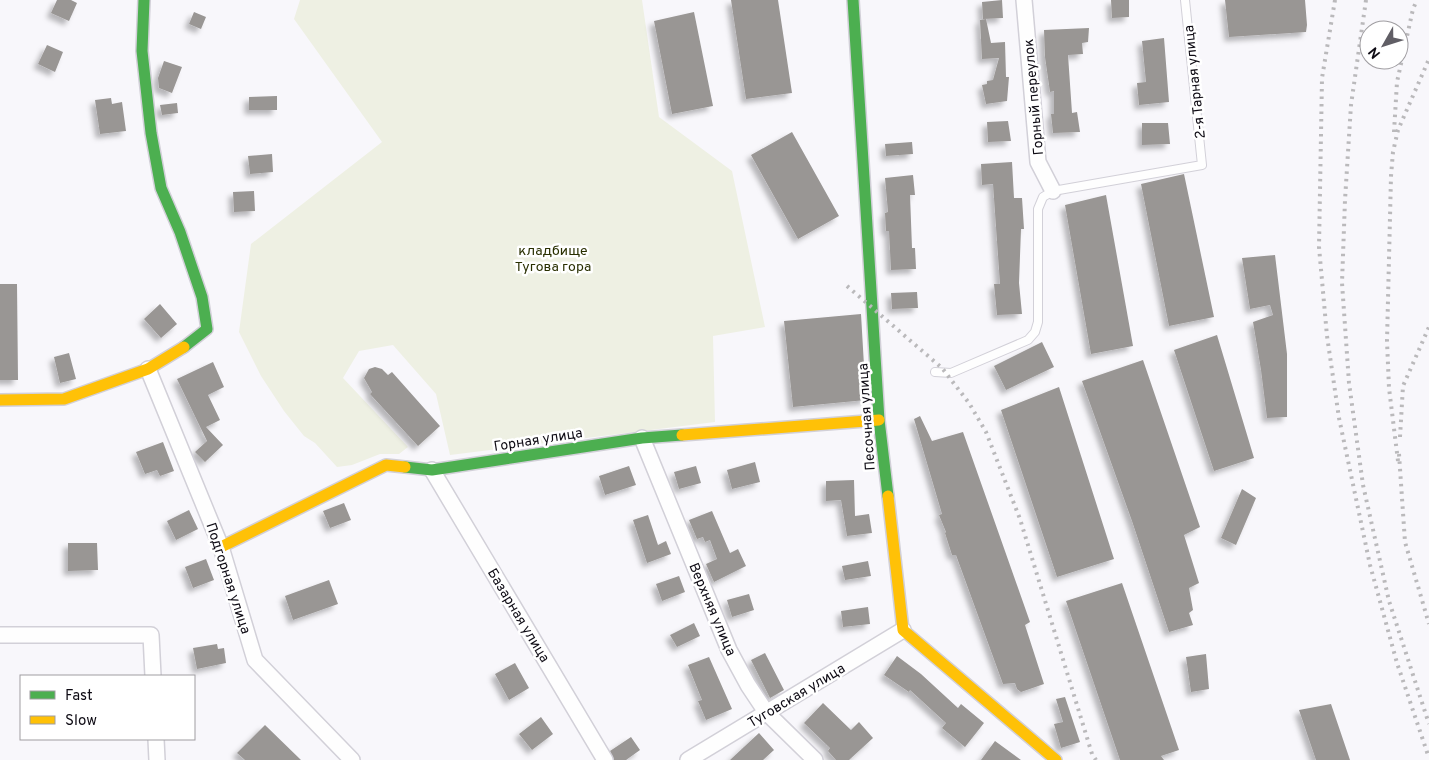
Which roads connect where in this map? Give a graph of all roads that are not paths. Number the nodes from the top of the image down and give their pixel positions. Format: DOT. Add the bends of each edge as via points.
graph roads {
  1 [pos="144,0"];
  2 [pos="853,0"];
  3 [pos="1024,0"];
  4 [pos="1185,0"];
  5 [pos="1053,191"];
  6 [pos="148,369"];
  7 [pos="935,372"];
  8 [pos="0,400"];
  9 [pos="878,420"];
  10 [pos="642,438"];
  11 [pos="432,470"];
  12 [pos="221,547"];
  13 [pos="903,630"];
  14 [pos="0,635"];
  15 [pos="153,675"];
  16 [pos="766,712"];
  17 [pos="156,740"];
  18 [pos="157,760"];
  19 [pos="352,760"];
  20 [pos="605,760"];
  21 [pos="688,760"];
  22 [pos="815,760"];
  23 [pos="1056,760"];
  1 -- 6 [label="street" via="142,51 161,188 202,297 207,329"];
  2 -- 9 [label="street, Песочная улица"];
  3 -- 5 [label="street, Горный переулок" via="1038,162"];
  4 -- 5 [label="lane, 2-я Тарная улица" via="1202,165"];
  5 -- 7 [label="lane" via="1043,197 1038,209 1036,332 1028,340 951,373"];
  6 -- 8 [label="street" via="64,399"];
  6 -- 12 [label="street, Подгорная улица"];
  9 -- 10 [label="street, Горная улица"];
  9 -- 13 [label="street, Песочная улица"];
  10 -- 11 [label="street, Горная улица"];
  10 -- 16 [label="street, Верхняя улица" via="730,650"];
  11 -- 12 [label="street, Горная улица" via="386,464"];
  11 -- 20 [label="street, Базарная улица"];
  12 -- 19 [label="street, Подгорная улица" via="255,660"];
  13 -- 16 [label="street, Туговская улица"];
  13 -- 23 [label="street"];
  14 -- 15 [label="street" via="152,634"];
  16 -- 21 [label="street, Туговская улица"];
  16 -- 22 [label="street, Верхняя улица"];
  17 -- 18 [label="street"];
}
